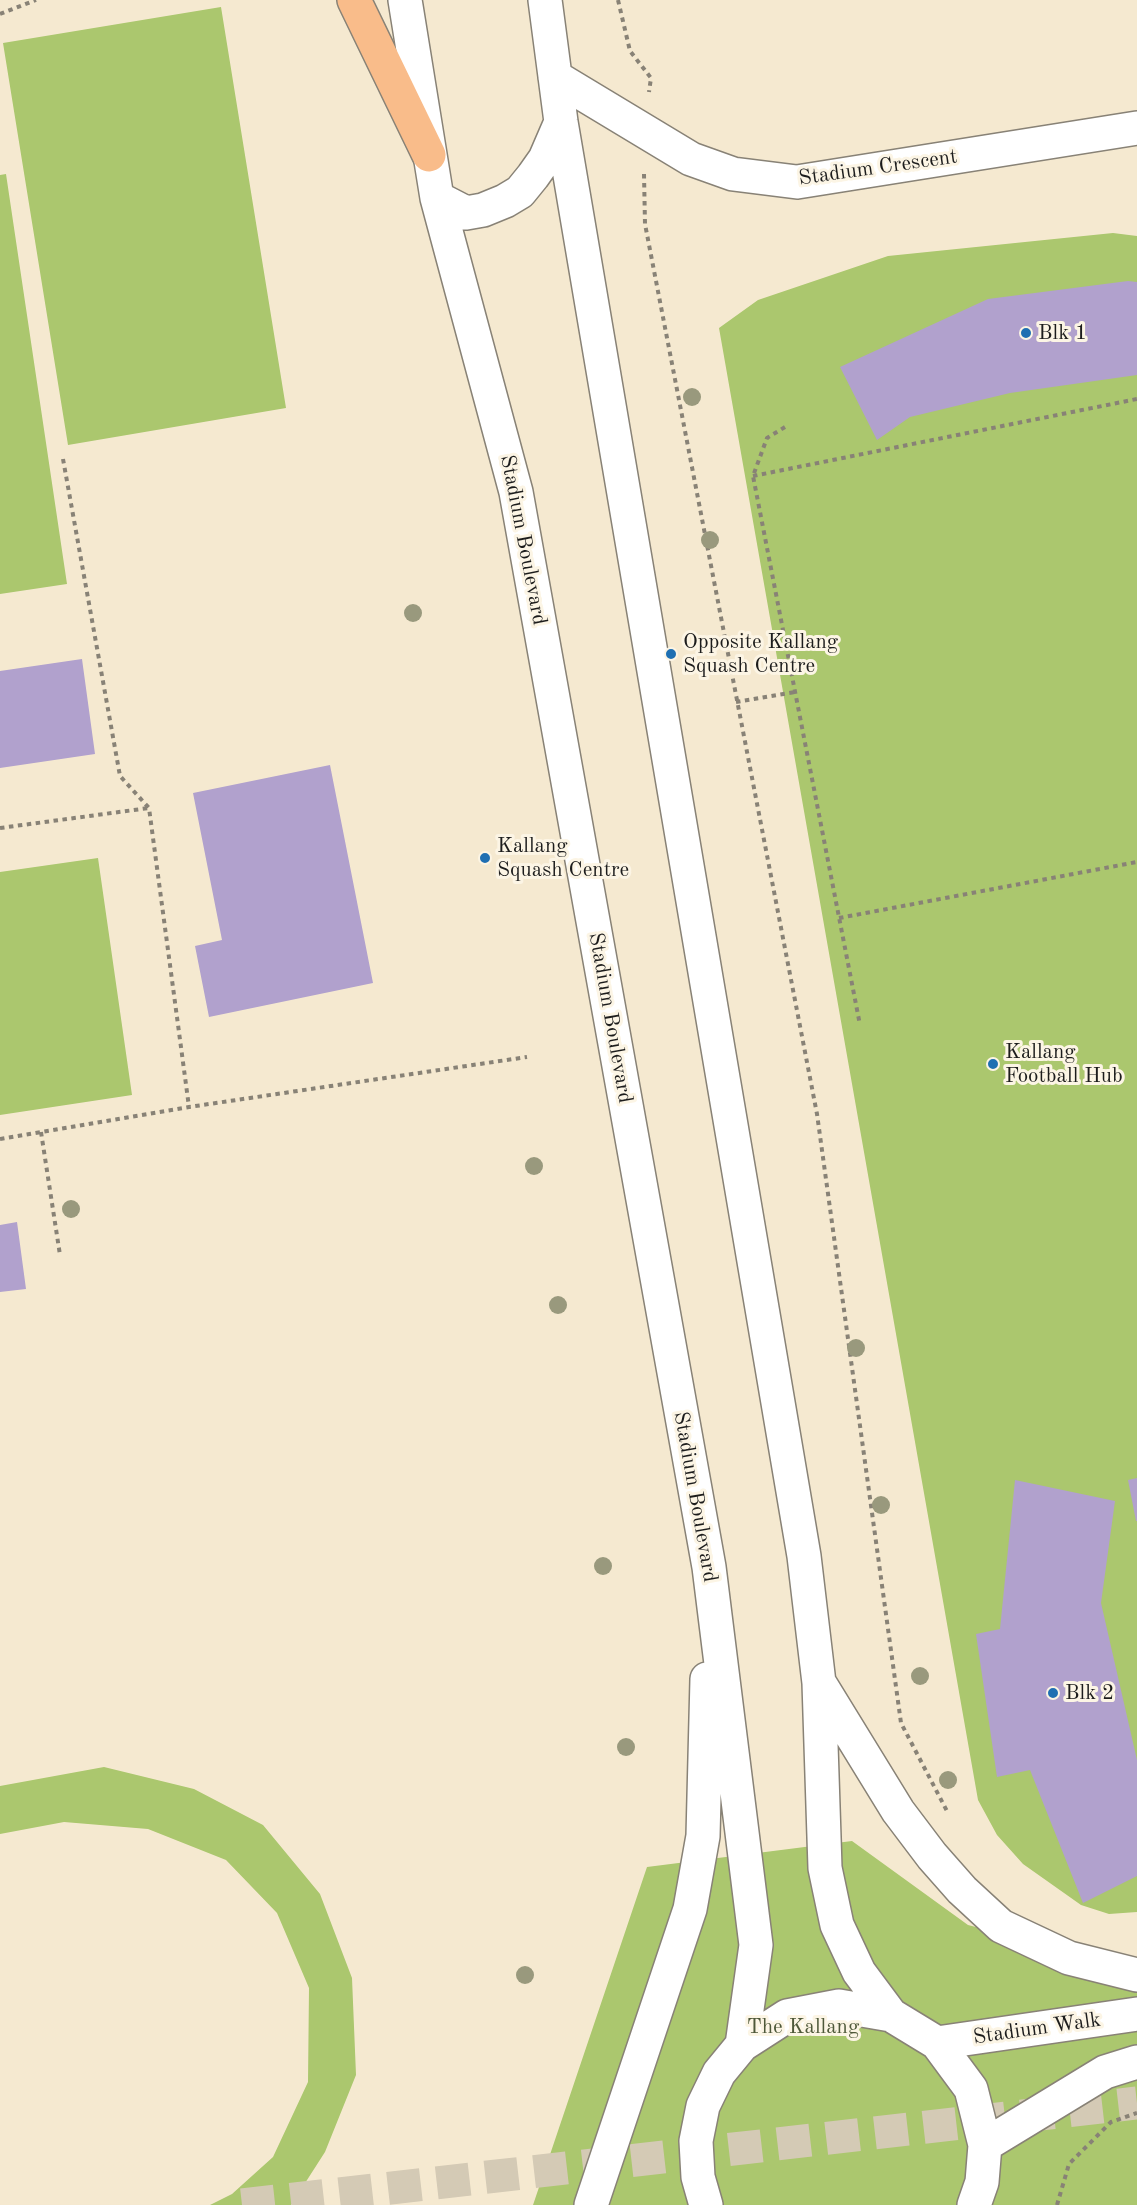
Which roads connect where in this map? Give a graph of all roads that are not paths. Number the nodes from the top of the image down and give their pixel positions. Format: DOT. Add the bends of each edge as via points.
graph roads {
  1 [pos="354,0"];
  2 [pos="405,0"];
  3 [pos="545,0"];
  4 [pos="555,77"];
  5 [pos="561,122"];
  6 [pos="1130,132"];
  7 [pos="429,156"];
  8 [pos="437,198"];
  9 [pos="709,1567"];
  10 [pos="819,1683"];
  11 [pos="1137,1975"];
  12 [pos="1137,2014"];
  13 [pos="891,2015"];
  14 [pos="937,2043"];
  15 [pos="742,2045"];
  16 [pos="1137,2062"];
  17 [pos="985,2145"];
  18 [pos="591,2205"];
  19 [pos="706,2205"];
  20 [pos="974,2205"];
  1 -- 7 [label="main road"];
  2 -- 7 [label="street, Stadium Boulevard"];
  3 -- 4 [label="street"];
  4 -- 5 [label="street"];
  4 -- 6 [label="street, Stadium Crescent" via="691,159 733,174 797,182"];
  5 -- 8 [label="street" via="545,159 520,192 483,210 466,213"];
  5 -- 10 [label="street" via="804,1556"];
  7 -- 8 [label="street, Stadium Boulevard"];
  8 -- 9 [label="street, Stadium Boulevard" via="516,492"];
  9 -- 15 [label="street, Stadium Boulevard" via="756,1945"];
  9 -- 18 [label="street" via="703,1836 690,1909"];
  10 -- 11 [label="street" via="898,1811 932,1856 1001,1926 1069,1958"];
  10 -- 13 [label="street" via="825,1868 837,1925 859,1972"];
  12 -- 14 [label="street, Stadium Walk"];
  13 -- 14 [label="street"];
  13 -- 15 [label="street" via="839,2006 787,2016"];
  14 -- 17 [label="street" via="971,2089"];
  15 -- 19 [label="street" via="719,2073 703,2106 696,2141 698,2177"];
  16 -- 17 [label="street" via="1105,2072"];
  17 -- 20 [label="street" via="982,2182"];
}
